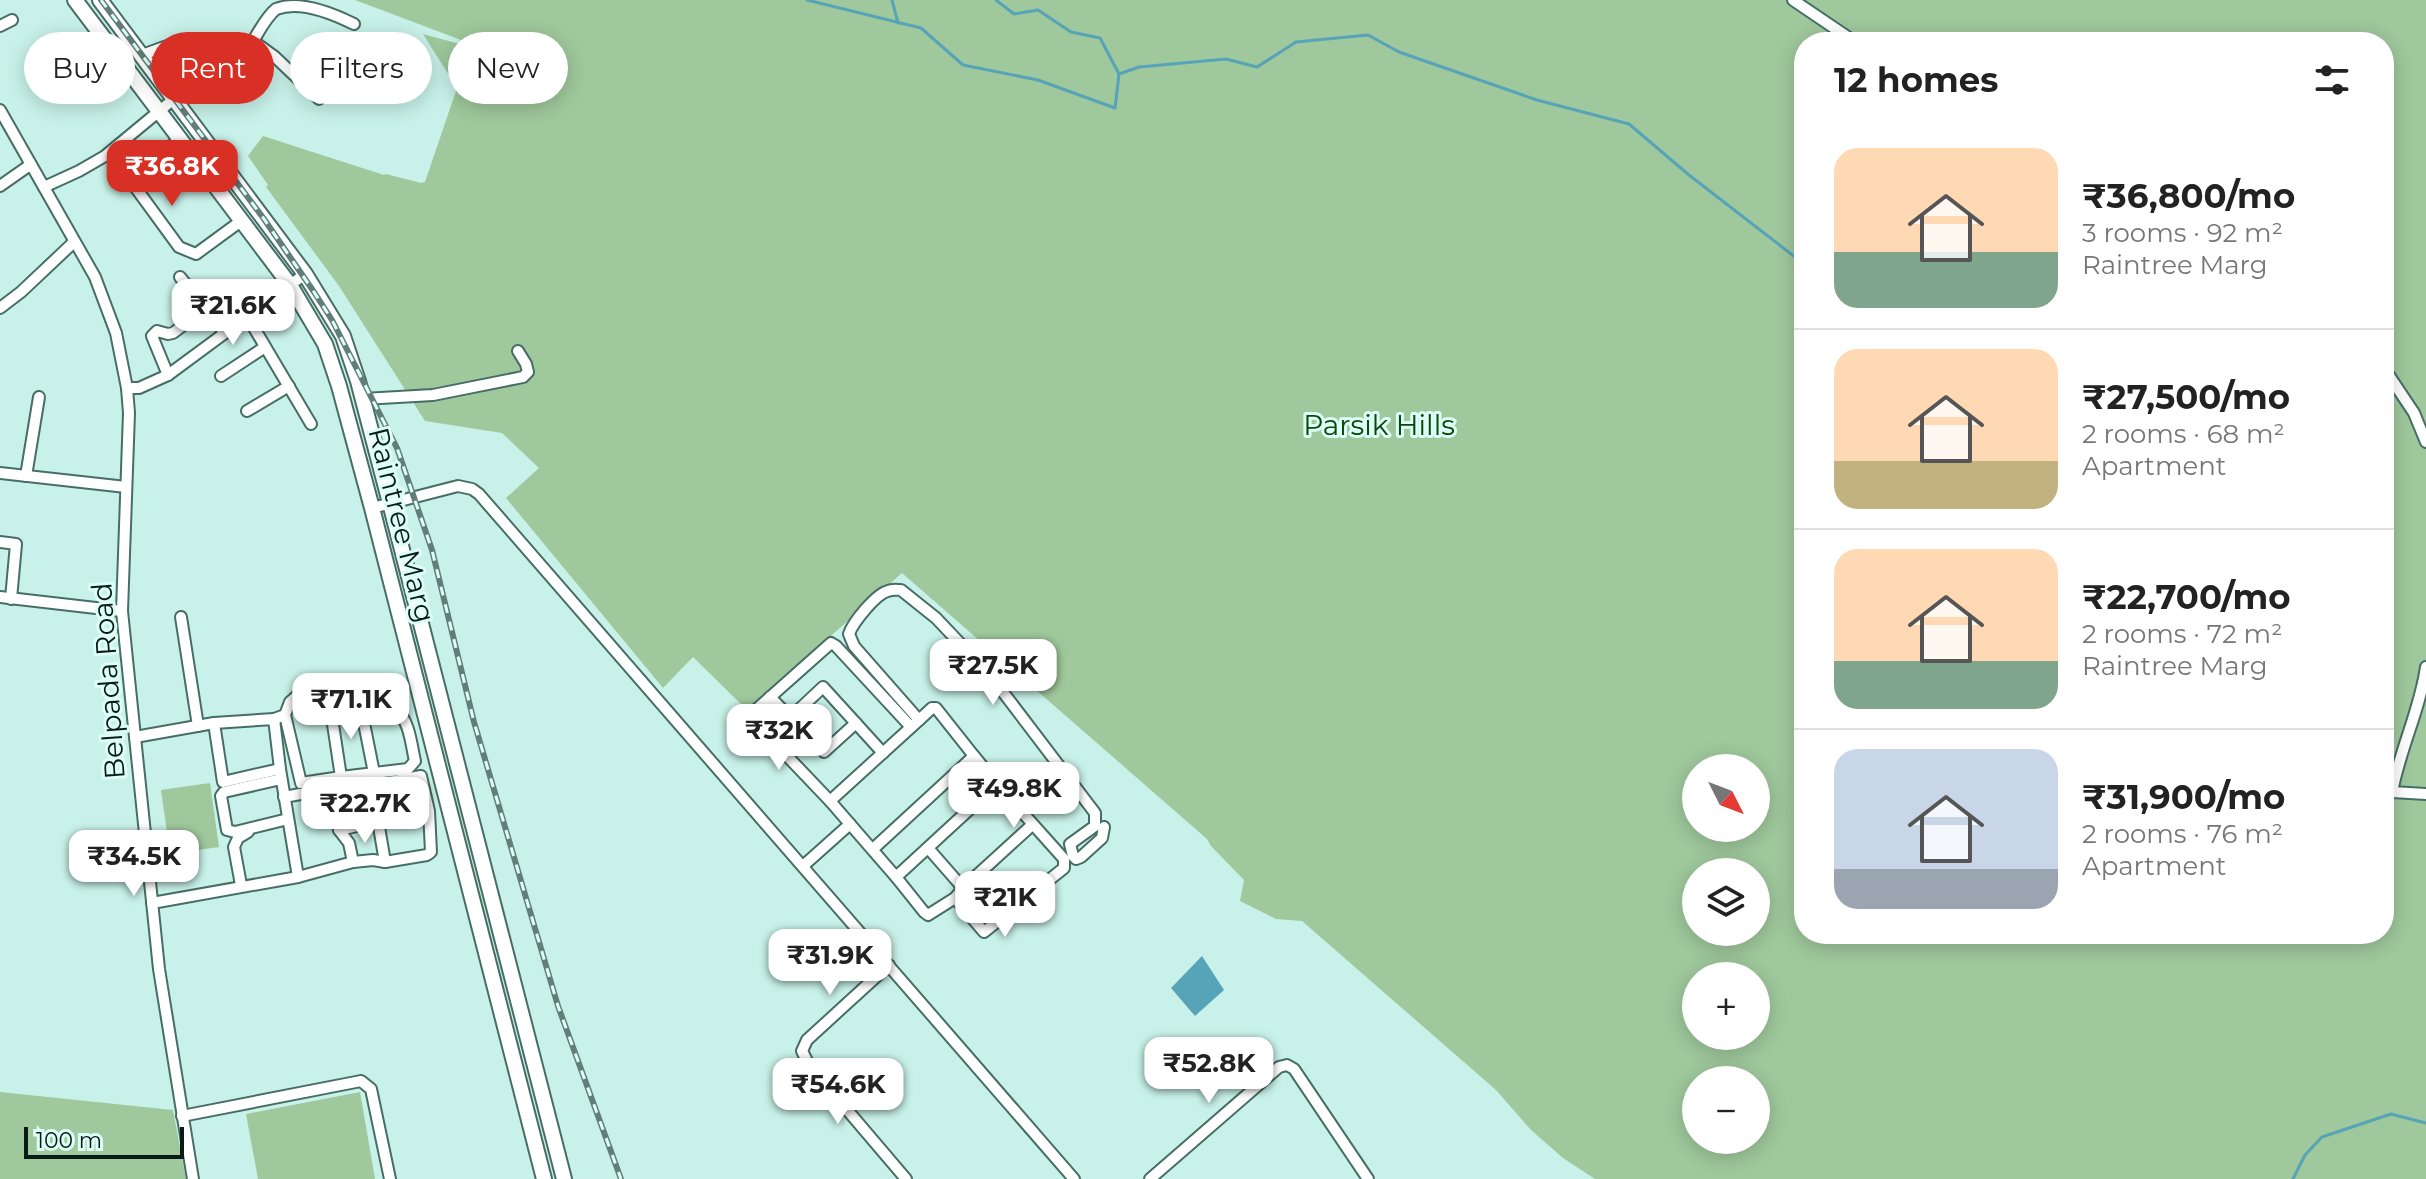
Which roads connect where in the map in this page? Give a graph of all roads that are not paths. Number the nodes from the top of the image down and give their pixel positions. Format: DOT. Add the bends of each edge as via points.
graph roads {
  1 [pos="75,0"];
  2 [pos="100,0"];
  3 [pos="1793,0"];
  4 [pos="12,20"];
  5 [pos="354,24"];
  6 [pos="0,26"];
  7 [pos="258,32"];
  8 [pos="1840,32"];
  9 [pos="151,52"];
  10 [pos="142,55"];
  11 [pos="274,56"];
  12 [pos="151,67"];
  13 [pos="290,71"];
  14 [pos="168,104"];
  15 [pos="179,104"];
  16 [pos="0,110"];
  17 [pos="159,111"];
  18 [pos="180,139"];
  19 [pos="30,165"];
  20 [pos="0,186"];
  21 [pos="44,187"];
  22 [pos="241,221"];
  23 [pos="74,242"];
  24 [pos="305,274"];
  25 [pos="180,277"];
  26 [pos="290,285"];
  27 [pos="0,308"];
  28 [pos="205,309"];
  29 [pos="247,316"];
  30 [pos="225,333"];
  31 [pos="265,347"];
  32 [pos="518,351"];
  33 [pos="168,375"];
  34 [pos="221,376"];
  35 [pos="2394,383"];
  36 [pos="289,386"];
  37 [pos="127,388"];
  38 [pos="39,397"];
  39 [pos="363,399"];
  40 [pos="247,411"];
  41 [pos="311,424"];
  42 [pos="2426,442"];
  43 [pos="0,473"];
  44 [pos="26,476"];
  45 [pos="126,487"];
  46 [pos="390,503"];
  47 [pos="372,508"];
  48 [pos="0,542"];
  49 [pos="5,598"];
  50 [pos="122,611"];
  51 [pos="181,617"];
  52 [pos="2426,667"];
  53 [pos="770,697"];
  54 [pos="329,698"];
  55 [pos="360,703"];
  56 [pos="280,717"];
  57 [pos="790,718"];
  58 [pos="856,723"];
  59 [pos="207,724"];
  60 [pos="915,724"];
  61 [pos="135,737"];
  62 [pos="210,739"];
  63 [pos="883,753"];
  64 [pos="974,756"];
  65 [pos="374,773"];
  66 [pos="2394,776"];
  67 [pos="281,777"];
  68 [pos="341,777"];
  69 [pos="300,780"];
  70 [pos="997,784"];
  71 [pos="2394,792"];
  72 [pos="332,793"];
  73 [pos="2426,794"];
  74 [pos="284,797"];
  75 [pos="830,801"];
  76 [pos="406,815"];
  77 [pos="288,821"];
  78 [pos="378,821"];
  79 [pos="850,824"];
  80 [pos="1032,825"];
  81 [pos="1104,827"];
  82 [pos="339,830"];
  83 [pos="928,848"];
  84 [pos="873,849"];
  85 [pos="353,862"];
  86 [pos="385,862"];
  87 [pos="803,866"];
  88 [pos="298,877"];
  89 [pos="896,877"];
  90 [pos="241,885"];
  91 [pos="963,888"];
  92 [pos="955,898"];
  93 [pos="152,903"];
  94 [pos="889,965"];
  95 [pos="182,1116"];
  96 [pos="193,1179"];
  97 [pos="390,1179"];
  98 [pos="544,1179"];
  99 [pos="564,1179"];
  100 [pos="906,1179"];
  101 [pos="1074,1179"];
  102 [pos="1150,1179"];
  103 [pos="1368,1179"];
  1 -- 17 [label="main road, Raintree Marg"];
  2 -- 10 [label="main road, Raintree Marg"];
  3 -- 8 [label="street"];
  4 -- 6 [label="street"];
  5 -- 7 [label="street" via="289,2 276,9"];
  9 -- 10 [label="street"];
  10 -- 12 [label="main road, Raintree Marg"];
  11 -- 13 [label="street"];
  14 -- 17 [label="street"];
  15 -- 24 [label="main road, Raintree Marg"];
  16 -- 19 [label="street, Belpada Road"];
  17 -- 18 [label="main road, Raintree Marg"];
  17 -- 21 [label="street" via="105,156"];
  18 -- 22 [label="main road, Raintree Marg"];
  18 -- 22 [label="street" via="133,178 179,247 196,254"];
  19 -- 20 [label="street"];
  19 -- 21 [label="street, Belpada Road"];
  21 -- 23 [label="street, Belpada Road"];
  22 -- 26 [label="main road, Raintree Marg"];
  23 -- 27 [label="street"];
  23 -- 37 [label="street, Belpada Road" via="107,303"];
  24 -- 26 [label="street"];
  24 -- 39 [label="main road, Raintree Marg" via="343,336"];
  25 -- 28 [label="street"];
  26 -- 29 [label="street"];
  26 -- 47 [label="main road, Raintree Marg" via="325,344"];
  28 -- 30 [label="street"];
  28 -- 33 [label="street" via="173,333 157,331 152,336"];
  29 -- 30 [label="street"];
  29 -- 31 [label="street"];
  30 -- 33 [label="street"];
  31 -- 34 [label="street"];
  31 -- 36 [label="street"];
  32 -- 39 [label="street" via="528,372 523,377 433,395"];
  33 -- 37 [label="street"];
  35 -- 42 [label="street"];
  36 -- 40 [label="street"];
  36 -- 41 [label="street"];
  37 -- 45 [label="street, Belpada Road"];
  38 -- 44 [label="street"];
  39 -- 46 [label="main road, Raintree Marg"];
  43 -- 44 [label="street"];
  44 -- 45 [label="street"];
  45 -- 50 [label="street, Belpada Road"];
  46 -- 47 [label="street"];
  46 -- 87 [label="street" via="458,486 479,494"];
  46 -- 99 [label="main road, Raintree Marg"];
  47 -- 98 [label="main road, Raintree Marg"];
  48 -- 49 [label="street" via="16,544"];
  49 -- 50 [label="street"];
  50 -- 61 [label="street, Belpada Road"];
  51 -- 59 [label="street"];
  52 -- 66 [label="street"];
  53 -- 57 [label="street"];
  53 -- 60 [label="street" via="831,643"];
  53 -- 75 [label="street" via="751,713 751,720"];
  54 -- 55 [label="street"];
  54 -- 56 [label="street" via="298,695"];
  54 -- 68 [label="street"];
  55 -- 65 [label="street"];
  55 -- 65 [label="street" via="400,712 415,761 408,769"];
  56 -- 59 [label="street"];
  56 -- 67 [label="street"];
  56 -- 69 [label="street"];
  57 -- 58 [label="street" via="824,752"];
  57 -- 58 [label="street" via="823,687"];
  58 -- 63 [label="street"];
  59 -- 61 [label="street"];
  59 -- 62 [label="street"];
  59 -- 67 [label="street" via="223,782"];
  60 -- 63 [label="street"];
  60 -- 64 [label="street" via="936,708"];
  60 -- 81 [label="street" via="849,634 887,591 901,590 981,665 1095,813 1095,826 1070,844 1076,859 1102,838"];
  61 -- 93 [label="street, Belpada Road"];
  63 -- 75 [label="street"];
  64 -- 70 [label="street"];
  64 -- 84 [label="street"];
  65 -- 68 [label="street"];
  67 -- 69 [label="street"];
  67 -- 74 [label="street"];
  67 -- 77 [label="street" via="221,796 229,832"];
  68 -- 69 [label="street" via="303,784"];
  70 -- 80 [label="street"];
  70 -- 83 [label="street"];
  71 -- 73 [label="street"];
  72 -- 74 [label="street" via="328,789"];
  72 -- 82 [label="street"];
  72 -- 86 [label="street" via="423,778 431,852"];
  74 -- 77 [label="street"];
  75 -- 79 [label="street"];
  76 -- 78 [label="street"];
  77 -- 88 [label="street"];
  77 -- 90 [label="street" via="238,838 234,847"];
  78 -- 82 [label="street"];
  78 -- 86 [label="street"];
  79 -- 84 [label="street"];
  79 -- 87 [label="street"];
  80 -- 91 [label="street"];
  80 -- 92 [label="street" via="1064,859 1064,868 984,932"];
  82 -- 85 [label="street"];
  83 -- 89 [label="street"];
  83 -- 91 [label="street"];
  84 -- 89 [label="street"];
  85 -- 86 [label="street"];
  85 -- 88 [label="street"];
  87 -- 94 [label="street"];
  88 -- 90 [label="street"];
  89 -- 92 [label="street" via="928,915"];
  90 -- 93 [label="street"];
  91 -- 92 [label="street"];
  93 -- 95 [label="street, Belpada Road"];
  94 -- 100 [label="street" via="807,1040 802,1051"];
  94 -- 101 [label="street"];
  95 -- 96 [label="street, Belpada Road"];
  95 -- 97 [label="street" via="361,1081 371,1089"];
  102 -- 103 [label="street" via="1287,1065"];
}
